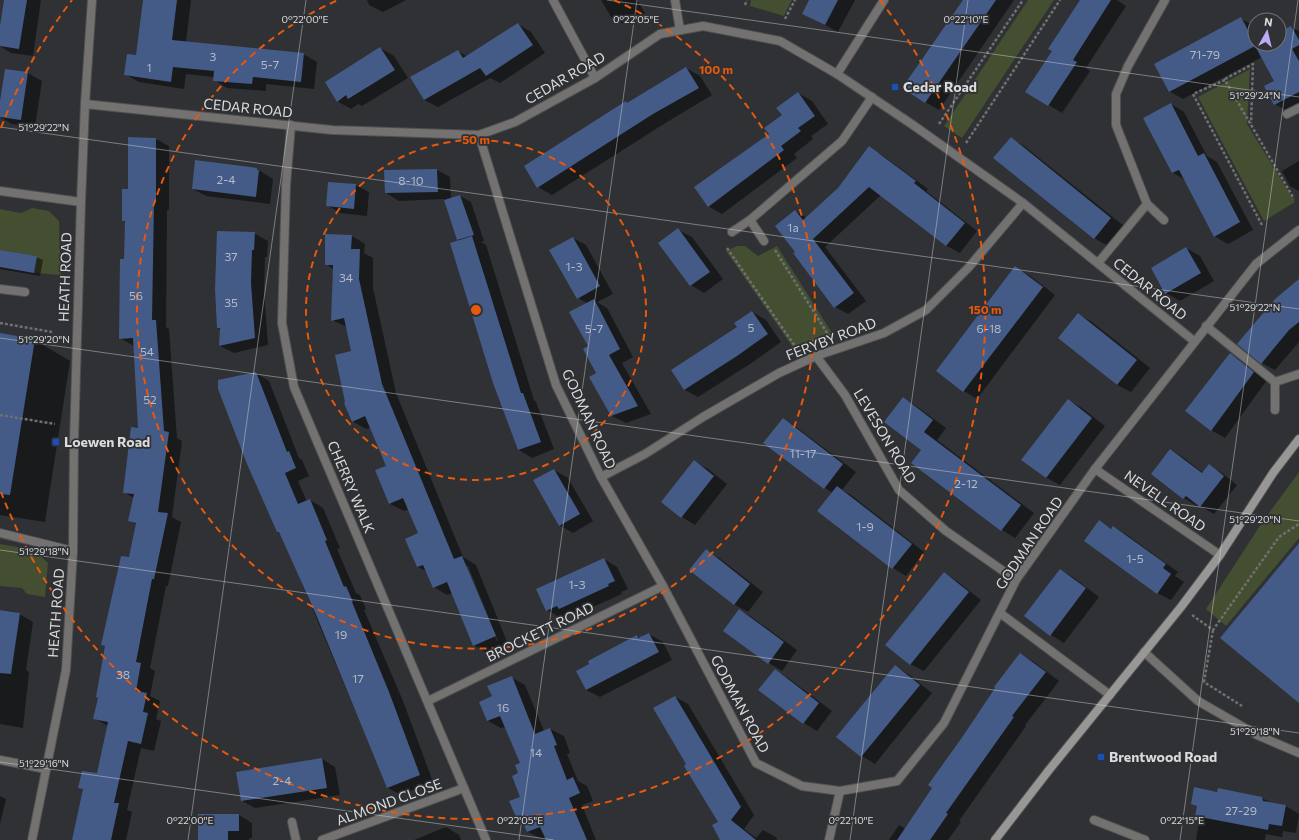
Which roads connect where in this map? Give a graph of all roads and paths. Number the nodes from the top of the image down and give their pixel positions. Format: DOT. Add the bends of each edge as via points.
graph roads {
  1 [pos="92,0"];
  2 [pos="553,0"];
  3 [pos="675,0"];
  4 [pos="746,0"];
  5 [pos="795,0"];
  6 [pos="884,0"];
  7 [pos="1023,0"];
  8 [pos="1060,0"];
  9 [pos="1165,0"];
  10 [pos="745,5"];
  11 [pos="785,19"];
  12 [pos="680,30"];
  13 [pos="837,74"];
  14 [pos="595,78"];
  15 [pos="1224,80"];
  16 [pos="872,98"];
  17 [pos="85,104"];
  18 [pos="1299,108"];
  19 [pos="1287,114"];
  20 [pos="938,124"];
  21 [pos="1251,124"];
  22 [pos="292,125"];
  23 [pos="479,135"];
  24 [pos="966,143"];
  25 [pos="0,191"];
  26 [pos="1294,199"];
  27 [pos="80,202"];
  28 [pos="1023,203"];
  29 [pos="1147,204"];
  30 [pos="750,220"];
  31 [pos="1164,220"];
  32 [pos="1262,225"];
  33 [pos="1299,230"];
  34 [pos="732,232"];
  35 [pos="764,241"];
  36 [pos="1098,263"];
  37 [pos="0,289"];
  38 [pos="25,292"];
  39 [pos="0,323"];
  40 [pos="1206,326"];
  41 [pos="52,332"];
  42 [pos="1194,342"];
  43 [pos="836,349"];
  44 [pos="816,356"];
  45 [pos="805,361"];
  46 [pos="1299,374"];
  47 [pos="1275,382"];
  48 [pos="1276,410"];
  49 [pos="0,415"];
  50 [pos="54,424"];
  51 [pos="1299,439"];
  52 [pos="1095,469"];
  53 [pos="601,477"];
  54 [pos="1299,524"];
  55 [pos="0,533"];
  56 [pos="73,551"];
  57 [pos="1220,555"];
  58 [pos="1016,580"];
  59 [pos="663,586"];
  60 [pos="1181,607"];
  61 [pos="1000,613"];
  62 [pos="1213,630"];
  63 [pos="1144,652"];
  64 [pos="1110,695"];
  65 [pos="428,701"];
  66 [pos="1244,707"];
  67 [pos="1299,753"];
  68 [pos="0,760"];
  69 [pos="46,769"];
  70 [pos="464,788"];
  71 [pos="840,791"];
  72 [pos="1094,820"];
  73 [pos="292,822"];
  74 [pos="1134,838"];
  75 [pos="32,840"];
  76 [pos="296,840"];
  77 [pos="322,840"];
  78 [pos="486,840"];
  79 [pos="829,840"];
  80 [pos="995,840"];
  81 [pos="1145,840"];
  1 -- 17 [label="street, HEATH ROAD"];
  2 -- 14 [label="street"];
  3 -- 12 [label="street"];
  4 -- 10 [label="path"];
  5 -- 11 [label="path"];
  6 -- 13 [label="street"];
  7 -- 20 [label="path"];
  8 -- 24 [label="path"];
  9 -- 29 [label="street" via="1128,66 1116,94 1116,125"];
  12 -- 13 [label="street, CEDAR ROAD" via="703,26 780,41"];
  12 -- 14 [label="street, CEDAR ROAD" via="660,34"];
  13 -- 16 [label="street, CEDAR ROAD"];
  14 -- 23 [label="street, CEDAR ROAD" via="515,122"];
  15 -- 21 [label="path"];
  15 -- 21 [label="path" via="1253,64"];
  15 -- 32 [label="path" via="1193,94"];
  16 -- 28 [label="street, CEDAR ROAD"];
  16 -- 30 [label="street" via="842,141"];
  17 -- 22 [label="street, CEDAR ROAD"];
  17 -- 27 [label="street, HEATH ROAD"];
  18 -- 19 [label="street"];
  21 -- 26 [label="path"];
  22 -- 23 [label="street, CEDAR ROAD" via="332,130"];
  22 -- 65 [label="street, CHERRY WALK" via="286,185 282,323 294,387"];
  23 -- 53 [label="street, GODMAN ROAD" via="556,385"];
  25 -- 27 [label="street"];
  27 -- 56 [label="street, HEATH ROAD"];
  28 -- 36 [label="street, CEDAR ROAD"];
  28 -- 43 [label="street, FERYBY ROAD" via="969,268 926,310 884,333"];
  29 -- 31 [label="street"];
  29 -- 36 [label="street"];
  30 -- 34 [label="street"];
  30 -- 35 [label="street"];
  33 -- 40 [label="street, GODMAN ROAD" via="1256,264"];
  34 -- 45 [label="path" via="727,248"];
  35 -- 43 [label="path" via="774,248"];
  36 -- 42 [label="street, CEDAR ROAD"];
  37 -- 38 [label="street"];
  39 -- 41 [label="path"];
  40 -- 42 [label="street, GODMAN ROAD"];
  40 -- 47 [label="street"];
  42 -- 52 [label="street, GODMAN ROAD"];
  43 -- 44 [label="street, FERYBY ROAD"];
  44 -- 45 [label="street, FERYBY ROAD"];
  44 -- 58 [label="street, LEVESON ROAD" via="845,395 899,490 946,531"];
  45 -- 53 [label="street, FERYBY ROAD" via="779,373"];
  46 -- 47 [label="street"];
  47 -- 48 [label="street"];
  49 -- 50 [label="path"];
  51 -- 57 [label="street" via="1273,473"];
  52 -- 57 [label="street, NEVELL ROAD"];
  52 -- 58 [label="street, GODMAN ROAD"];
  53 -- 59 [label="street, GODMAN ROAD"];
  54 -- 62 [label="path" via="1278,537"];
  55 -- 56 [label="street"];
  56 -- 69 [label="street, HEATH ROAD" via="66,670"];
  57 -- 60 [label="street"];
  58 -- 61 [label="street, GODMAN ROAD"];
  59 -- 65 [label="street, BROCKETT ROAD"];
  59 -- 71 [label="street, GODMAN ROAD" via="756,763 802,786"];
  60 -- 62 [label="path"];
  60 -- 63 [label="street"];
  61 -- 64 [label="street"];
  61 -- 71 [label="street, GODMAN ROAD" via="944,724 897,781"];
  62 -- 66 [label="path" via="1204,682"];
  63 -- 64 [label="street"];
  63 -- 67 [label="street" via="1198,701 1256,735"];
  64 -- 80 [label="street"];
  65 -- 70 [label="street, CHERRY WALK"];
  68 -- 69 [label="street"];
  69 -- 75 [label="street, HEATH ROAD"];
  70 -- 77 [label="street, ALMOND CLOSE"];
  70 -- 78 [label="street, CHERRY WALK"];
  71 -- 79 [label="street"];
  72 -- 74 [label="street"];
  73 -- 76 [label="street"];
  74 -- 81 [label="street"];
}
